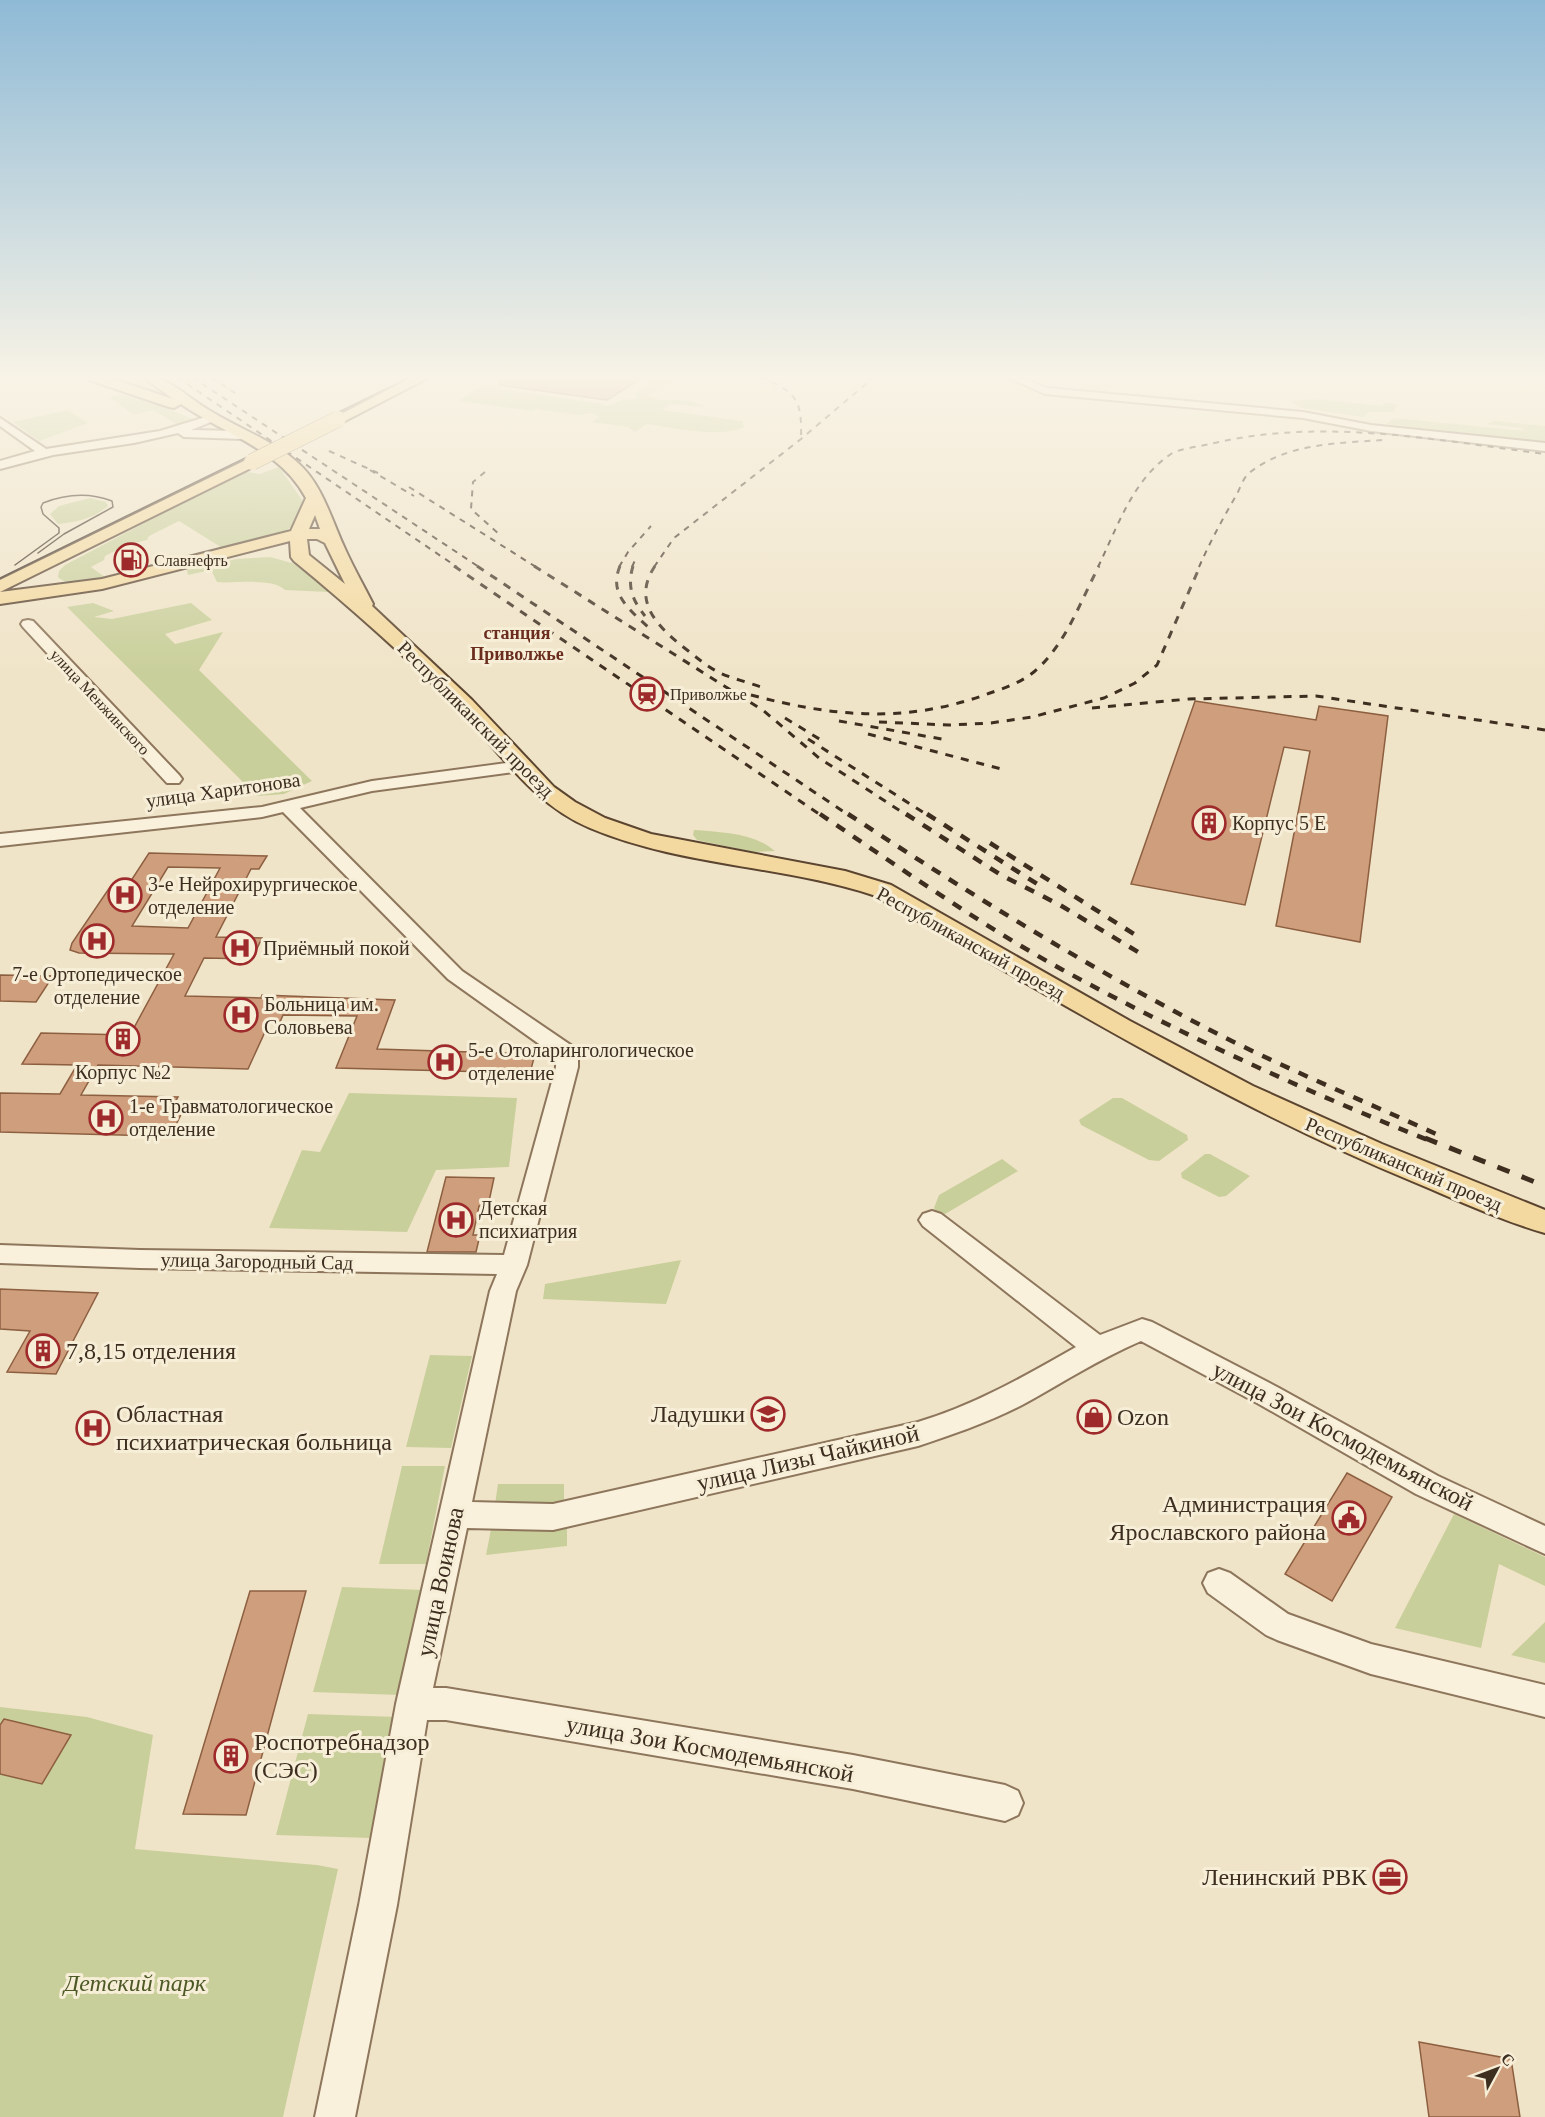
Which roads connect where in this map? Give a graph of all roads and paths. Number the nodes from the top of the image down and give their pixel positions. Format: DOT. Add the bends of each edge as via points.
graph roads {
  1 [pos="224,476"];
  2 [pos="298,476"];
  3 [pos="313,499"];
  4 [pos="298,534"];
  5 [pos="333,540"];
  6 [pos="60,556"];
  7 [pos="300,556"];
  8 [pos="182,565"];
  9 [pos="0,587"];
  10 [pos="72,588"];
  11 [pos="0,598"];
  12 [pos="368,612"];
  13 [pos="28,624"];
  14 [pos="522,766"];
  15 [pos="173,779"];
  16 [pos="288,807"];
  17 [pos="0,840"];
  18 [pos="932,1220"];
  19 [pos="1545,1222"];
  20 [pos="0,1254"];
  21 [pos="514,1265"];
  22 [pos="1142,1329"];
  23 [pos="1097,1348"];
  24 [pos="454,1515"];
  25 [pos="1545,1541"];
  26 [pos="1219,1583"];
  27 [pos="1545,1701"];
  28 [pos="413,1704"];
  29 [pos="1005,1803"];
  30 [pos="335,2117"];
  1 -- 6 [label="main road, bridge"];
  2 -- 3 [label="main road, Республиканский проезд"];
  3 -- 4 [label="main road"];
  3 -- 5 [label="main road, Республиканский проезд"];
  4 -- 5 [label="main road" via="320,534"];
  4 -- 7 [label="main road"];
  4 -- 8 [label="main road"];
  5 -- 7 [label="main road" via="321,551"];
  5 -- 12 [label="main road, Республиканский проезд"];
  6 -- 9 [label="main road"];
  6 -- 10 [label="main road" via="51,566 49,578"];
  7 -- 8 [label="main road" via="252,555"];
  7 -- 12 [label="main road, Республиканский проезд"];
  8 -- 10 [label="main road"];
  10 -- 11 [label="main road"];
  12 -- 14 [label="main road, Республиканский проезд" via="465,704"];
  13 -- 15 [label="street, улица Менжинского"];
  14 -- 16 [label="street, улица Харитонова" via="372,786"];
  14 -- 19 [label="main road, Республиканский проезд" via="546,792 567,807 626,834 882,890 1203,1072 1382,1156"];
  16 -- 17 [label="street, улица Харитонова"];
  16 -- 21 [label="street, улица Воинова" via="455,975 567,1053 567,1067"];
  18 -- 23 [label="street"];
  20 -- 21 [label="street, улица Загородный Сад"];
  21 -- 24 [label="street, улица Воинова" via="503,1291"];
  22 -- 23 [label="street, улица Лизы Чайкиной"];
  22 -- 25 [label="street, улица Зои Космодемьянской" via="1427,1485"];
  23 -- 24 [label="street, улица Лизы Чайкиной" via="1011,1397 959,1421 918,1434 553,1516"];
  24 -- 28 [label="street, улица Воинова"];
  26 -- 27 [label="street" via="1278,1625 1371,1659"];
  28 -- 29 [label="street, улица Зои Космодемьянской" via="446,1704 853,1772"];
  28 -- 30 [label="street, улица Воинова"];
}
